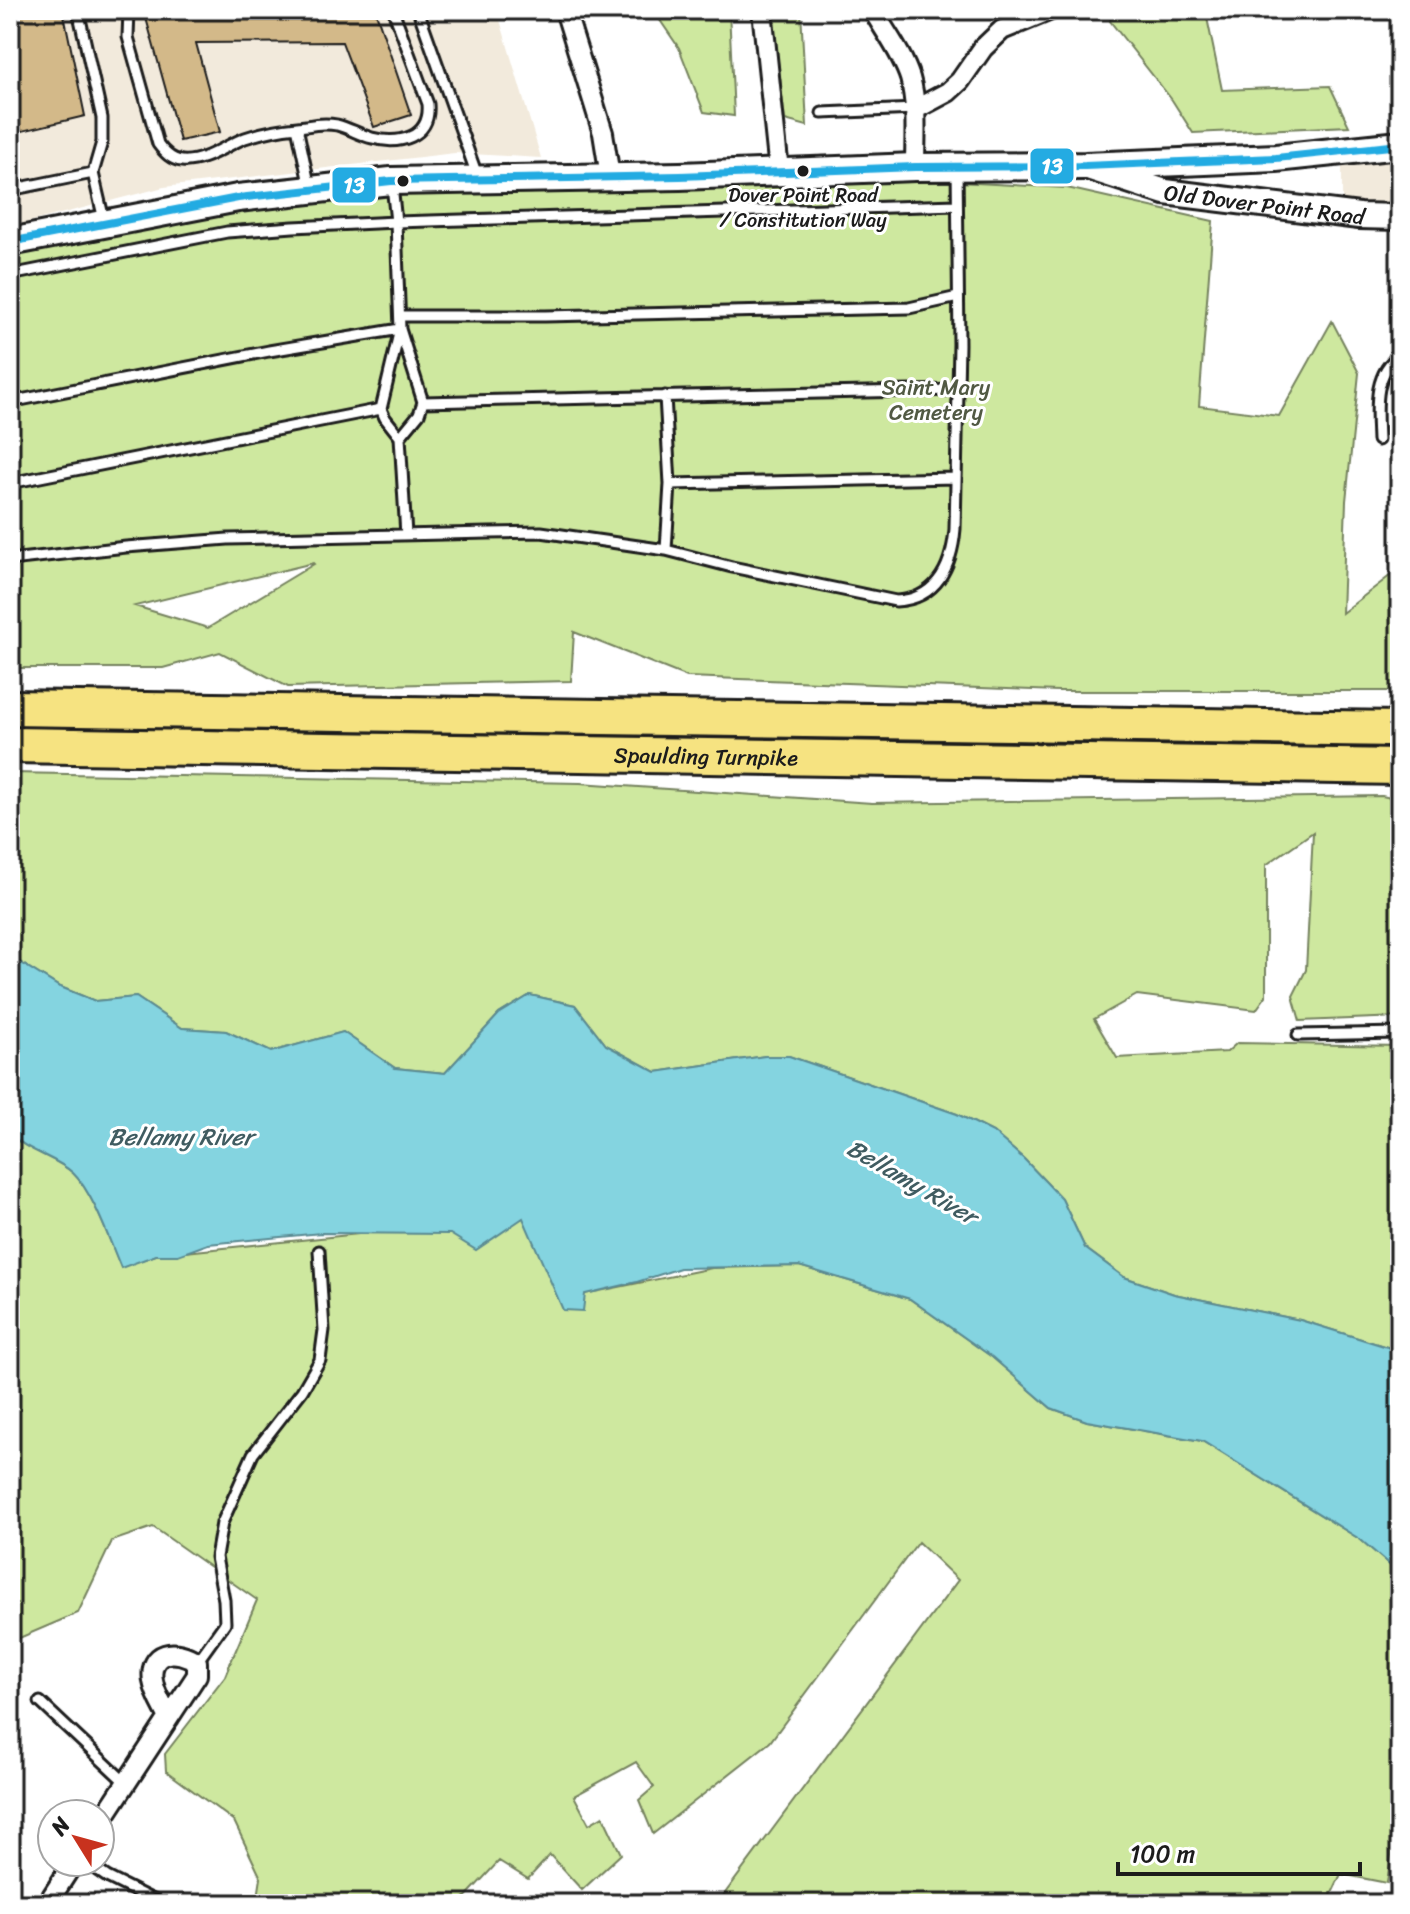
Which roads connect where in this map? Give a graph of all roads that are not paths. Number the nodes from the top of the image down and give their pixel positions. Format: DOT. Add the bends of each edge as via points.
graph roads {
  1 [pos="78,10"];
  2 [pos="129,10"];
  3 [pos="393,10"];
  4 [pos="418,10"];
  5 [pos="565,10"];
  6 [pos="762,10"];
  7 [pos="873,10"];
  8 [pos="1051,10"];
  9 [pos="916,109"];
  10 [pos="822,113"];
  11 [pos="297,127"];
  12 [pos="1400,145"];
  13 [pos="1085,166"];
  14 [pos="915,167"];
  15 [pos="957,167"];
  16 [pos="779,171"];
  17 [pos="93,173"];
  18 [pos="610,176"];
  19 [pos="478,178"];
  20 [pos="391,181"];
  21 [pos="310,188"];
  22 [pos="10,190"];
  23 [pos="957,205"];
  24 [pos="1400,217"];
  25 [pos="396,222"];
  26 [pos="105,223"];
  27 [pos="10,242"];
  28 [pos="10,275"];
  29 [pos="958,297"];
  30 [pos="400,316"];
  31 [pos="400,329"];
  32 [pos="1400,355"];
  33 [pos="956,390"];
  34 [pos="665,396"];
  35 [pos="10,402"];
  36 [pos="423,402"];
  37 [pos="381,409"];
  38 [pos="400,437"];
  39 [pos="1378,440"];
  40 [pos="956,478"];
  41 [pos="10,483"];
  42 [pos="670,484"];
  43 [pos="406,535"];
  44 [pos="666,550"];
  45 [pos="10,560"];
  46 [pos="10,708"];
  47 [pos="1400,729"];
  48 [pos="10,745"];
  49 [pos="1400,767"];
  50 [pos="1400,1033"];
  51 [pos="1298,1035"];
  52 [pos="319,1251"];
  53 [pos="197,1662"];
  54 [pos="40,1702"];
  55 [pos="169,1718"];
  56 [pos="126,1783"];
  57 [pos="116,1798"];
  58 [pos="64,1878"];
  59 [pos="109,1878"];
  60 [pos="10,1896"];
  61 [pos="12,1904"];
  62 [pos="47,1904"];
  63 [pos="161,1904"];
  1 -- 17 [label="lane" via="102,118"];
  2 -- 11 [label="lane" via="128,37 158,144 171,158 191,161 268,130"];
  3 -- 11 [label="lane" via="428,104 425,126 417,134 388,140 326,123"];
  4 -- 19 [label="lane"];
  5 -- 18 [label="street" via="603,133"];
  6 -- 16 [label="street"];
  7 -- 9 [label="street" via="905,68"];
  8 -- 9 [label="street" via="1002,30 960,81"];
  9 -- 10 [label="lane"];
  9 -- 14 [label="street"];
  11 -- 21 [label="lane"];
  12 -- 13 [label="main road" via="1276,158"];
  13 -- 15 [label="main road"];
  13 -- 24 [label="street, Old Dover Point Road" via="1165,192"];
  14 -- 15 [label="main road"];
  14 -- 16 [label="main road"];
  15 -- 23 [label="lane"];
  16 -- 18 [label="main road"];
  17 -- 22 [label="lane"];
  17 -- 26 [label="lane"];
  18 -- 19 [label="main road"];
  19 -- 20 [label="main road"];
  20 -- 21 [label="main road"];
  20 -- 25 [label="lane"];
  21 -- 26 [label="main road"];
  23 -- 25 [label="lane"];
  23 -- 29 [label="lane"];
  25 -- 28 [label="lane" via="227,232"];
  25 -- 30 [label="lane"];
  26 -- 27 [label="main road"];
  29 -- 30 [label="lane" via="909,308"];
  29 -- 33 [label="lane"];
  30 -- 31 [label="lane"];
  31 -- 35 [label="lane"];
  31 -- 36 [label="lane"];
  31 -- 37 [label="lane"];
  32 -- 39 [label="lane" via="1390,362 1379,385"];
  33 -- 34 [label="lane"];
  33 -- 40 [label="lane"];
  34 -- 36 [label="lane"];
  34 -- 42 [label="lane"];
  36 -- 38 [label="lane"];
  37 -- 38 [label="lane"];
  37 -- 41 [label="lane"];
  38 -- 43 [label="lane"];
  40 -- 42 [label="lane"];
  40 -- 44 [label="lane" via="953,552 937,584 909,600"];
  42 -- 44 [label="lane"];
  43 -- 44 [label="lane" via="541,532"];
  43 -- 45 [label="lane" via="228,539"];
  46 -- 47 [label="highway, Spaulding Turnpike"];
  48 -- 49 [label="highway, Spaulding Turnpike"];
  50 -- 51 [label="lane"];
  52 -- 53 [label="lane" via="324,1330 320,1360 253,1454 222,1523 216,1557 225,1623"];
  53 -- 55 [label="street" via="197,1675"];
  53 -- 55 [label="street" via="175,1651 154,1666 152,1679"];
  54 -- 56 [label="lane"];
  55 -- 56 [label="street"];
  56 -- 57 [label="street"];
  58 -- 62 [label="street"];
  59 -- 63 [label="lane"];
  60 -- 61 [label="lane"];
}
